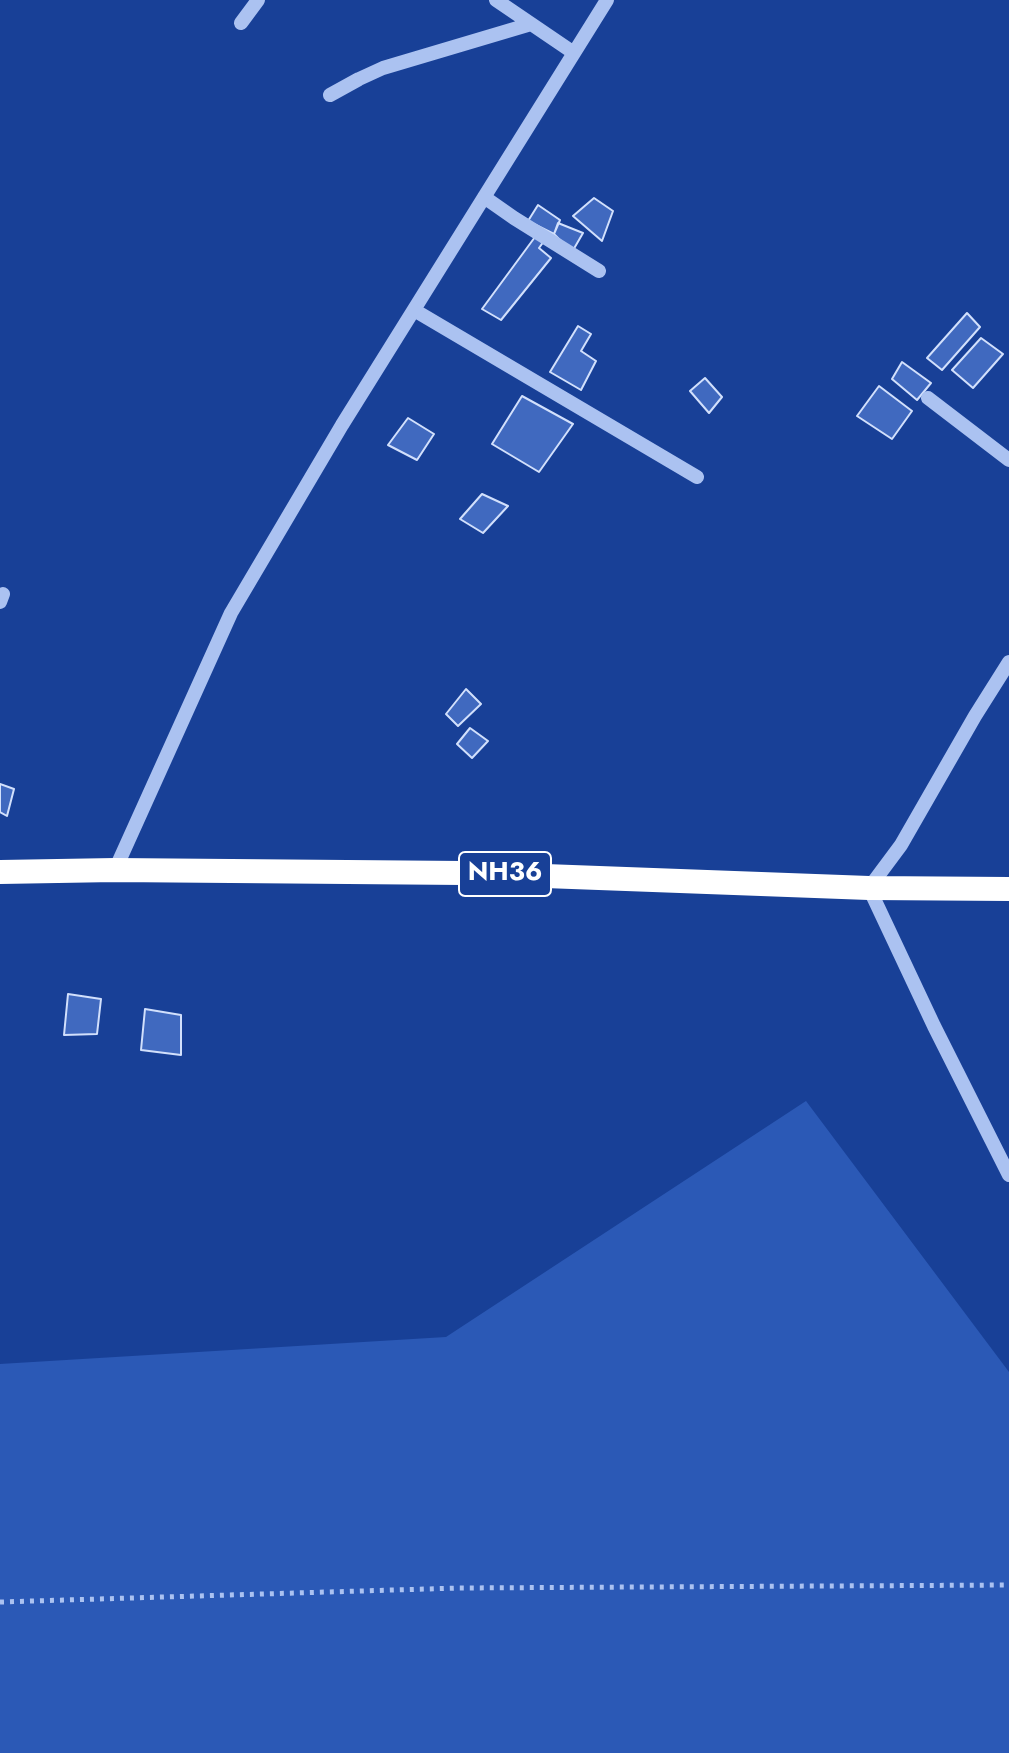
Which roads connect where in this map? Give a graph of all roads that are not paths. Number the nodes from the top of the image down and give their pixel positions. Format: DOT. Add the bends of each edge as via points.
graph roads {
  1 [pos="258,0"];
  2 [pos="496,0"];
  3 [pos="607,0"];
  4 [pos="241,23"];
  5 [pos="531,24"];
  6 [pos="574,53"];
  7 [pos="330,95"];
  8 [pos="484,197"];
  9 [pos="599,271"];
  10 [pos="414,310"];
  11 [pos="928,398"];
  12 [pos="1009,460"];
  13 [pos="697,477"];
  14 [pos="1009,662"];
  15 [pos="115,870"];
  16 [pos="0,872"];
  17 [pos="869,888"];
  18 [pos="1009,889"];
  19 [pos="1009,1175"];
  1 -- 4 [label="street"];
  2 -- 5 [label="street"];
  3 -- 6 [label="street"];
  5 -- 6 [label="street"];
  5 -- 7 [label="street" via="383,68"];
  6 -- 8 [label="street"];
  8 -- 9 [label="street"];
  8 -- 10 [label="street"];
  10 -- 13 [label="street"];
  10 -- 15 [label="street" via="231,613"];
  11 -- 12 [label="street"];
  14 -- 17 [label="street" via="901,845"];
  15 -- 16 [label="highway, NH36"];
  15 -- 17 [label="highway, NH36" via="464,873"];
  17 -- 18 [label="highway, NH36"];
  17 -- 19 [label="street"];
}
